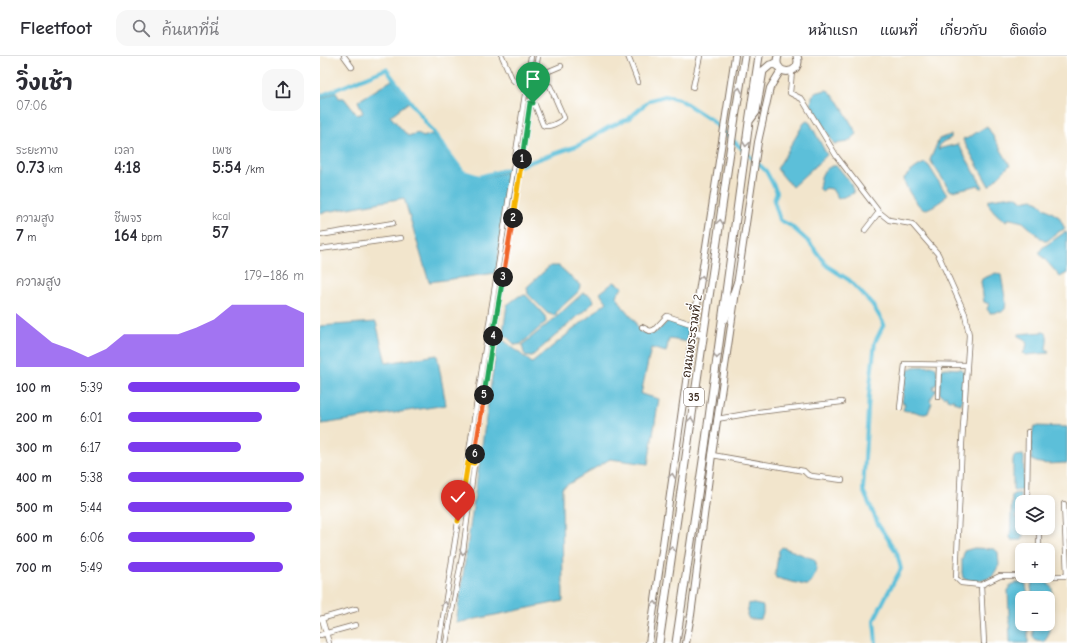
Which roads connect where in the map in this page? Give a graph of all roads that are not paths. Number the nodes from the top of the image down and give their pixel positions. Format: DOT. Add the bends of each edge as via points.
graph roads {
  1 [pos="344,56"];
  2 [pos="502,56"];
  3 [pos="531,56"];
  4 [pos="538,56"];
  5 [pos="628,56"];
  6 [pos="700,56"];
  7 [pos="735,56"];
  8 [pos="745,56"];
  9 [pos="759,56"];
  10 [pos="773,56"];
  11 [pos="778,56"];
  12 [pos="797,56"];
  13 [pos="561,66"];
  14 [pos="352,67"];
  15 [pos="780,68"];
  16 [pos="792,71"];
  17 [pos="535,73"];
  18 [pos="528,80"];
  19 [pos="638,82"];
  20 [pos="533,85"];
  21 [pos="693,87"];
  22 [pos="530,103"];
  23 [pos="749,122"];
  24 [pos="879,212"];
  25 [pos="393,223"];
  26 [pos="865,230"];
  27 [pos="320,235"];
  28 [pos="401,238"];
  29 [pos="320,249"];
  30 [pos="738,281"];
  31 [pos="642,327"];
  32 [pos="694,329"];
  33 [pos="703,334"];
  34 [pos="720,336"];
  35 [pos="939,365"];
  36 [pos="967,366"];
  37 [pos="938,396"];
  38 [pos="842,402"];
  39 [pos="900,408"];
  40 [pos="718,419"];
  41 [pos="1028,432"];
  42 [pos="712,455"];
  43 [pos="468,462"];
  44 [pos="474,463"];
  45 [pos="842,480"];
  46 [pos="1027,495"];
  47 [pos="1064,504"];
  48 [pos="1015,576"];
  49 [pos="1055,576"];
  50 [pos="1067,576"];
  51 [pos="981,585"];
  52 [pos="356,609"];
  53 [pos="321,619"];
  54 [pos="356,625"];
  55 [pos="326,633"];
  56 [pos="320,635"];
  57 [pos="329,643"];
  58 [pos="439,643"];
  59 [pos="446,643"];
  60 [pos="649,643"];
  61 [pos="659,643"];
  62 [pos="676,643"];
  63 [pos="686,643"];
  64 [pos="984,643"];
  1 -- 14 [label="street"];
  2 -- 18 [label="street" via="515,82"];
  3 -- 18 [label="street"];
  4 -- 17 [label="street"];
  5 -- 19 [label="street"];
  6 -- 21 [label="street"];
  32 -- 7 [label="main road, ถนนพระรามที่ 2 / 35, one-way"];
  33 -- 8 [label="highway, ถนนพระรามที่ 2 / 35, one-way"];
  9 -- 23 [label="highway, 35"];
  10 -- 11 [label="highway"];
  11 -- 15 [label="highway" via="777,64"];
  12 -- 16 [label="highway" via="797,66"];
  13 -- 17 [label="street" via="542,74"];
  15 -- 16 [label="highway"];
  15 -- 23 [label="highway" via="774,64 763,71 756,112"];
  15 -- 30 [label="main road, 35" via="770,88 763,118"];
  16 -- 24 [label="street" via="790,93 802,99 837,157"];
  17 -- 20 [label="street"];
  18 -- 43 [label="street"];
  20 -- 22 [label="street"];
  20 -- 22 [label="street" via="550,86 564,118 545,126 535,105"];
  22 -- 44 [label="street"];
  23 -- 34 [label="highway, 35, one-way"];
  24 -- 26 [label="street"];
  24 -- 36 [label="street" via="889,220 912,224 938,254 965,314 969,335"];
  25 -- 27 [label="street"];
  28 -- 29 [label="street"];
  30 -- 34 [label="highway"];
  30 -- 40 [label="main road, 35"];
  31 -- 32 [label="street" via="654,330 667,316"];
  32 -- 33 [label="highway"];
  60 -- 32 [label="main road, ถนนพระรามที่ 2 / 35, one-way"];
  61 -- 33 [label="highway, ถนนพระรามที่ 2 / 35, one-way"];
  34 -- 62 [label="highway, 35, one-way"];
  35 -- 36 [label="street"];
  35 -- 37 [label="street"];
  35 -- 39 [label="street" via="905,364"];
  36 -- 51 [label="street" via="956,578 961,583"];
  38 -- 40 [label="street"];
  40 -- 42 [label="main road, 35"];
  41 -- 46 [label="street"];
  42 -- 45 [label="street"];
  42 -- 63 [label="main road, 35"];
  43 -- 44 [label="street"];
  58 -- 43 [label="street, one-way"];
  44 -- 59 [label="street, one-way" via="464,552"];
  47 -- 50 [label="street"];
  48 -- 51 [label="street" via="1000,576"];
  49 -- 50 [label="street"];
  51 -- 64 [label="street"];
  52 -- 53 [label="street"];
  53 -- 55 [label="street"];
  54 -- 55 [label="street"];
  55 -- 56 [label="street"];
  55 -- 57 [label="street"];
}
